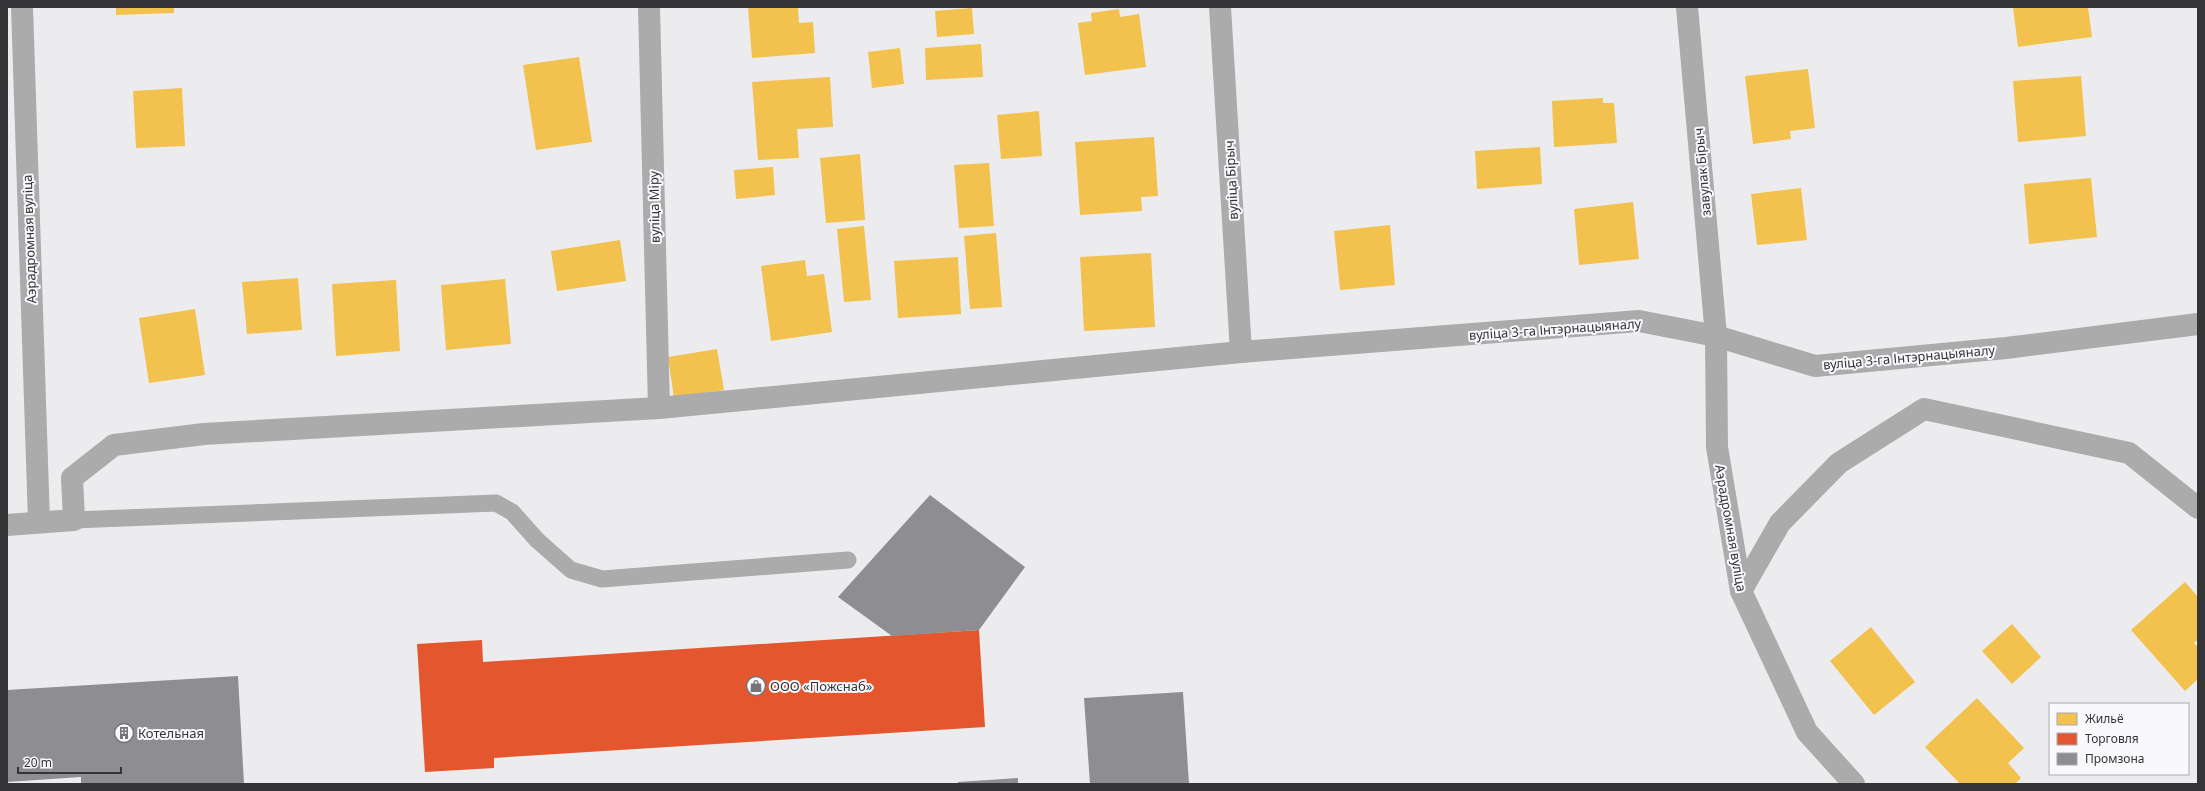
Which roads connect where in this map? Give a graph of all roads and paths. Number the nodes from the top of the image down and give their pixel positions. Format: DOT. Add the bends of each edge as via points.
graph roads {
  1 [pos="22,7"];
  2 [pos="649,7"];
  3 [pos="1220,7"];
  4 [pos="1687,7"];
  5 [pos="2198,324"];
  6 [pos="1716,336"];
  7 [pos="1241,352"];
  8 [pos="659,408"];
  9 [pos="2198,508"];
  10 [pos="74,520"];
  11 [pos="39,522"];
  12 [pos="7,525"];
  13 [pos="848,560"];
  14 [pos="1741,591"];
  15 [pos="1854,784"];
  1 -- 11 [label="street, Аэрадромная вуліца"];
  2 -- 8 [label="street, вуліца Міру"];
  3 -- 7 [label="street, вуліца Бірыч"];
  4 -- 6 [label="street, завулак Бірыч"];
  5 -- 6 [label="street, вуліца 3-га Інтэрнацыяналу" via="2006,348 1815,366"];
  6 -- 7 [label="street, вуліца 3-га Інтэрнацыяналу" via="1639,321"];
  6 -- 14 [label="street, Аэрадромная вуліца" via="1717,447"];
  7 -- 8 [label="street, вуліца 3-га Інтэрнацыяналу"];
  8 -- 10 [label="street, вуліца 3-га Інтэрнацыяналу" via="204,434 114,445 72,478"];
  9 -- 14 [label="street" via="2129,453 1924,409 1839,462 1780,523"];
  10 -- 11 [label="street"];
  10 -- 13 [label="lane" via="496,503 512,512 537,540 571,570 602,578"];
  11 -- 12 [label="street"];
  14 -- 15 [label="street, Аэрадромная вуліца" via="1807,732"];
}
